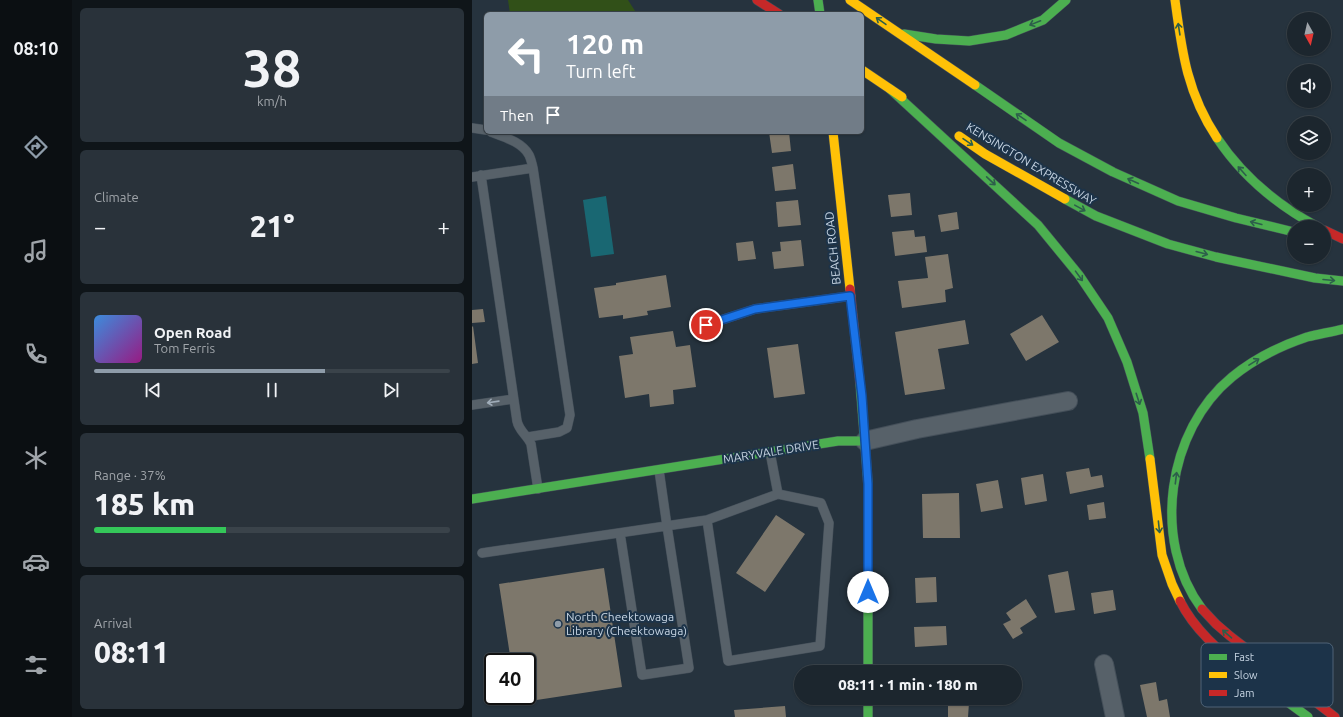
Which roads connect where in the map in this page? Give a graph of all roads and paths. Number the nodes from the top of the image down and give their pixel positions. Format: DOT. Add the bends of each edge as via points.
graph roads {
  1 [pos="818,0"];
  2 [pos="850,0"];
  3 [pos="1066,0"];
  4 [pos="1174,0"];
  5 [pos="761,2"];
  6 [pos="776,12"];
  7 [pos="820,12"];
  8 [pos="897,32"];
  9 [pos="864,71"];
  10 [pos="890,89"];
  11 [pos="941,123"];
  12 [pos="472,128"];
  13 [pos="484,130"];
  14 [pos="953,132"];
  15 [pos="495,134"];
  16 [pos="833,134"];
  17 [pos="533,168"];
  18 [pos="477,176"];
  19 [pos="1306,220"];
  20 [pos="1287,230"];
  21 [pos="1331,233"];
  22 [pos="1343,239"];
  23 [pos="1331,241"];
  24 [pos="1343,244"];
  25 [pos="1343,281"];
  26 [pos="850,296"];
  27 [pos="694,329"];
  28 [pos="1343,329"];
  29 [pos="514,399"];
  30 [pos="1068,402"];
  31 [pos="472,405"];
  32 [pos="528,437"];
  33 [pos="865,441"];
  34 [pos="770,452"];
  35 [pos="659,470"];
  36 [pos="538,489"];
  37 [pos="778,494"];
  38 [pos="472,499"];
  39 [pos="707,520"];
  40 [pos="667,526"];
  41 [pos="620,533"];
  42 [pos="482,553"];
  43 [pos="1213,643"];
  44 [pos="1238,643"];
  45 [pos="1104,664"];
  46 [pos="868,665"];
  47 [pos="868,705"];
  48 [pos="1295,707"];
  49 [pos="1322,707"];
  50 [pos="868,717"];
  51 [pos="1115,717"];
  52 [pos="1308,717"];
  53 [pos="1335,717"];
  1 -- 7 [label="main road"];
  8 -- 2 [label="main road, one-way"];
  3 -- 8 [label="main road, one-way" via="1043,20 1006,35 969,41 936,39"];
  19 -- 4 [label="main road, one-way" via="1284,207 1250,180 1230,158 1209,126 1193,93 1184,59"];
  5 -- 6 [label="main road"];
  20 -- 8 [label="main road, one-way" via="1178,201 1113,172 1059,142"];
  9 -- 10 [label="main road"];
  10 -- 11 [label="main road"];
  10 -- 43 [label="main road, one-way" via="1038,225 1079,275 1108,318 1127,362 1143,413 1162,555 1185,611"];
  12 -- 13 [label="lane"];
  14 -- 25 [label="main road, KENSINGTON EXPRESSWAY, one-way" via="1034,183 1096,216 1168,244 1315,278"];
  15 -- 17 [label="lane" via="521,146 529,155"];
  16 -- 26 [label="main road, BEACH ROAD"];
  17 -- 18 [label="lane"];
  17 -- 32 [label="lane" via="570,415 567,428 559,432"];
  18 -- 29 [label="lane"];
  21 -- 22 [label="main road"];
  23 -- 24 [label="main road"];
  26 -- 27 [label="lane" via="755,309"];
  26 -- 33 [label="main road, BEACH ROAD"];
  44 -- 28 [label="main road, one-way" via="1204,611 1183,575 1176,553 1172,527 1173,505 1177,470 1187,438 1209,399 1244,369 1270,353 1308,338"];
  29 -- 31 [label="lane, one-way"];
  29 -- 32 [label="lane" via="518,426 522,434"];
  30 -- 33 [label="street, MARYVALE DRIVE"];
  32 -- 36 [label="lane"];
  33 -- 34 [label="main road, MARYVALE DRIVE" via="838,442"];
  33 -- 46 [label="main road, BEACH ROAD" via="868,484"];
  34 -- 35 [label="main road, MARYVALE DRIVE"];
  34 -- 37 [label="lane"];
  35 -- 36 [label="main road, MARYVALE DRIVE"];
  35 -- 40 [label="lane"];
  36 -- 38 [label="main road, MARYVALE DRIVE"];
  37 -- 39 [label="lane"];
  37 -- 39 [label="lane" via="821,503 829,524 820,646 728,661"];
  39 -- 40 [label="lane"];
  40 -- 41 [label="lane"];
  40 -- 41 [label="lane" via="689,668 649,674 642,675"];
  41 -- 42 [label="lane"];
  45 -- 51 [label="street"];
  47 -- 50 [label="main road"];
  48 -- 52 [label="main road, one-way"];
  53 -- 49 [label="main road, one-way"];
}
